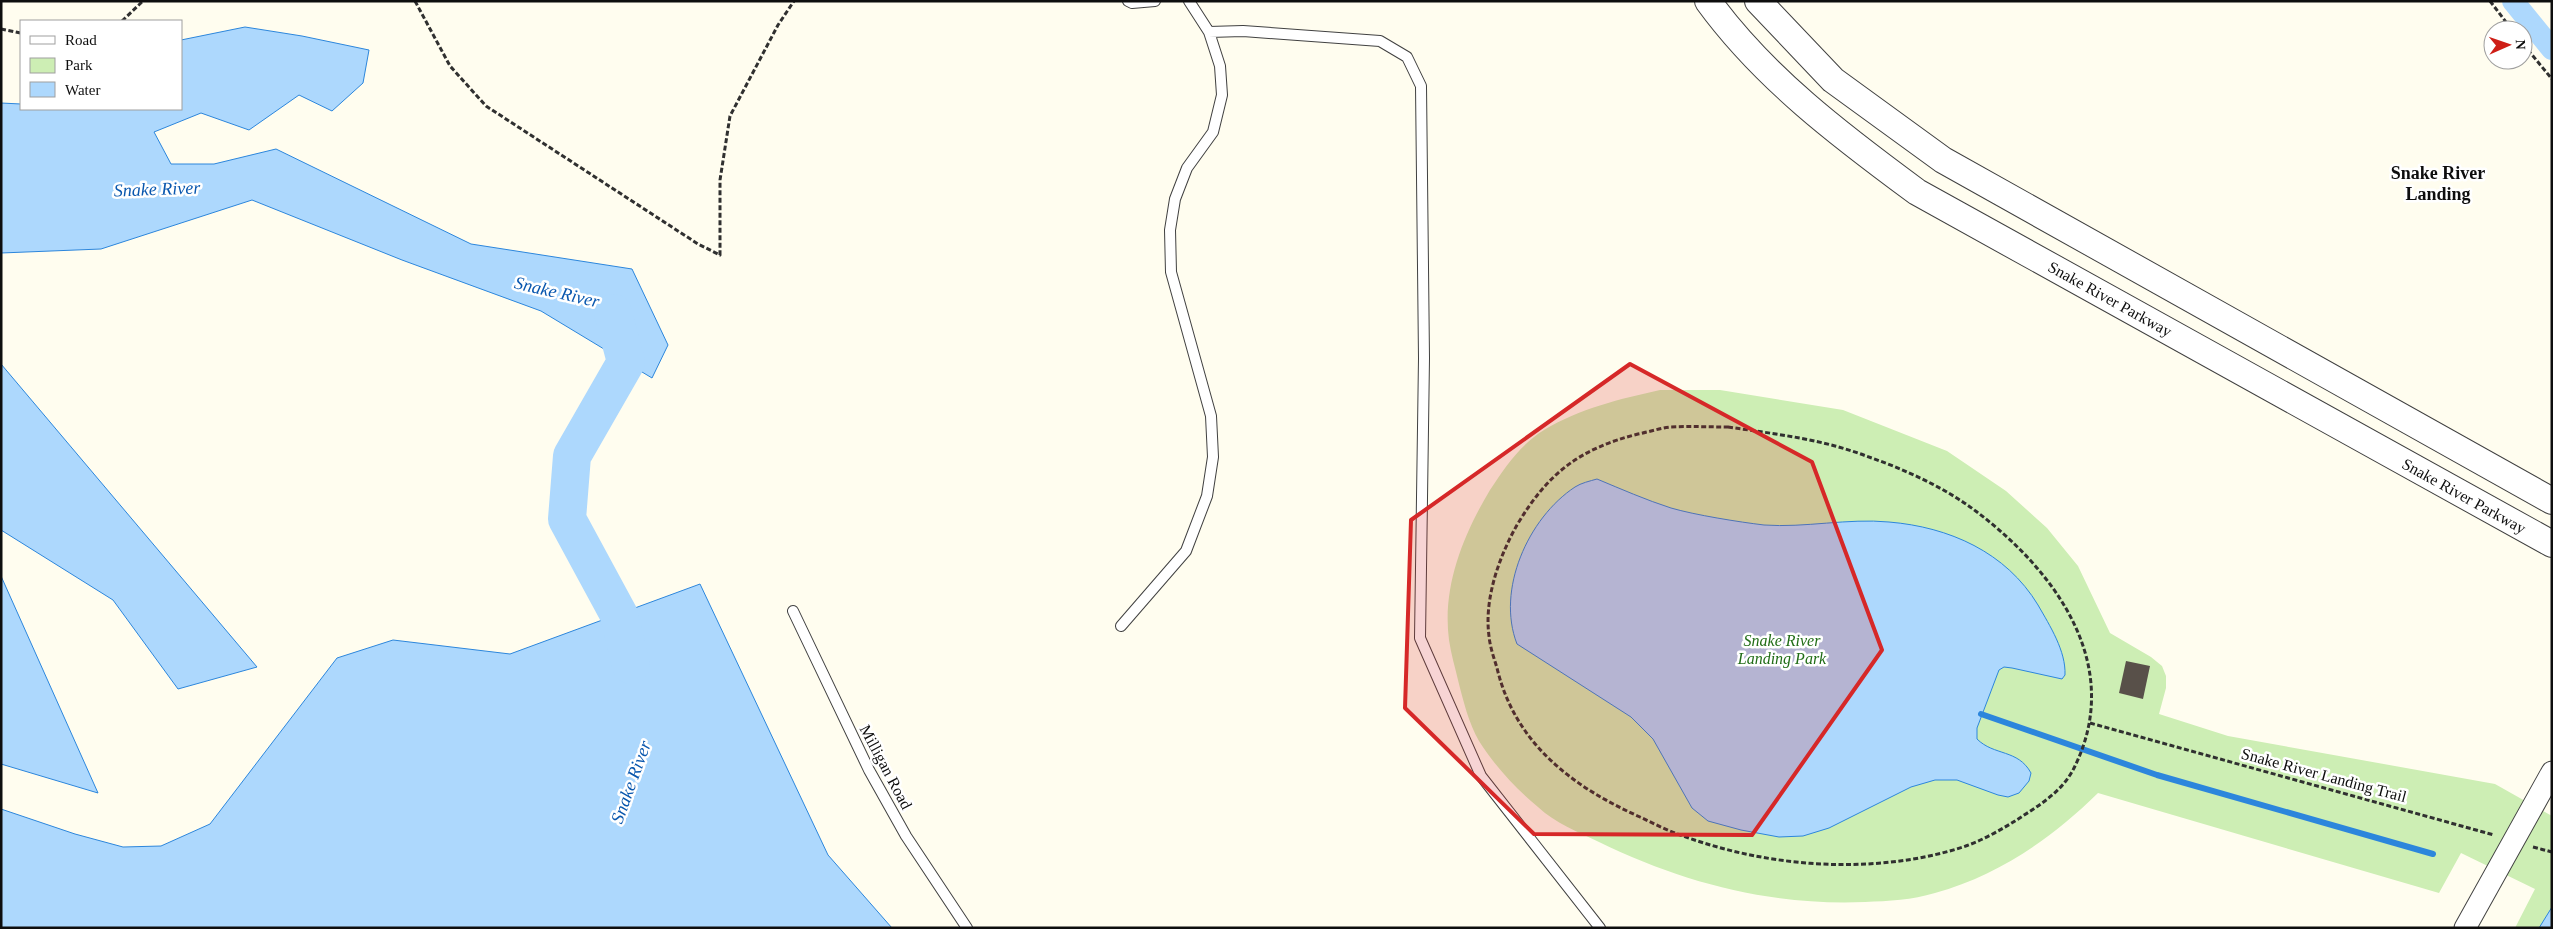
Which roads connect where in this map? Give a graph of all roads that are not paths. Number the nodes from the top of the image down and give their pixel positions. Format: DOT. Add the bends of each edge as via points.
graph roads {
  1 [pos="1128,1"];
  2 [pos="1155,1"];
  3 [pos="1189,1"];
  4 [pos="1708,1"];
  5 [pos="1758,1"];
  6 [pos="1209,32"];
  7 [pos="2552,501"];
  8 [pos="2552,544"];
  9 [pos="793,611"];
  10 [pos="1121,626"];
  11 [pos="2552,772"];
  12 [pos="967,928"];
  13 [pos="1600,928"];
  14 [pos="2465,928"];
  1 -- 2 [label="lane"];
  3 -- 6 [label="lane"];
  4 -- 8 [label="street, Snake River Parkway" via="1772,75 1848,141 1917,192"];
  5 -- 7 [label="street" via="1833,80 1943,160"];
  6 -- 10 [label="lane" via="1220,66 1222,95 1213,132 1187,168 1175,199 1170,230 1171,272 1211,416 1213,457 1208,496 1186,551"];
  6 -- 13 [label="lane" via="1243,31 1380,41 1407,57 1421,86 1424,358 1420,638 1481,776"];
  9 -- 12 [label="lane, Milligan Road" via="869,770 906,836"];
  11 -- 14 [label="street"];
}
